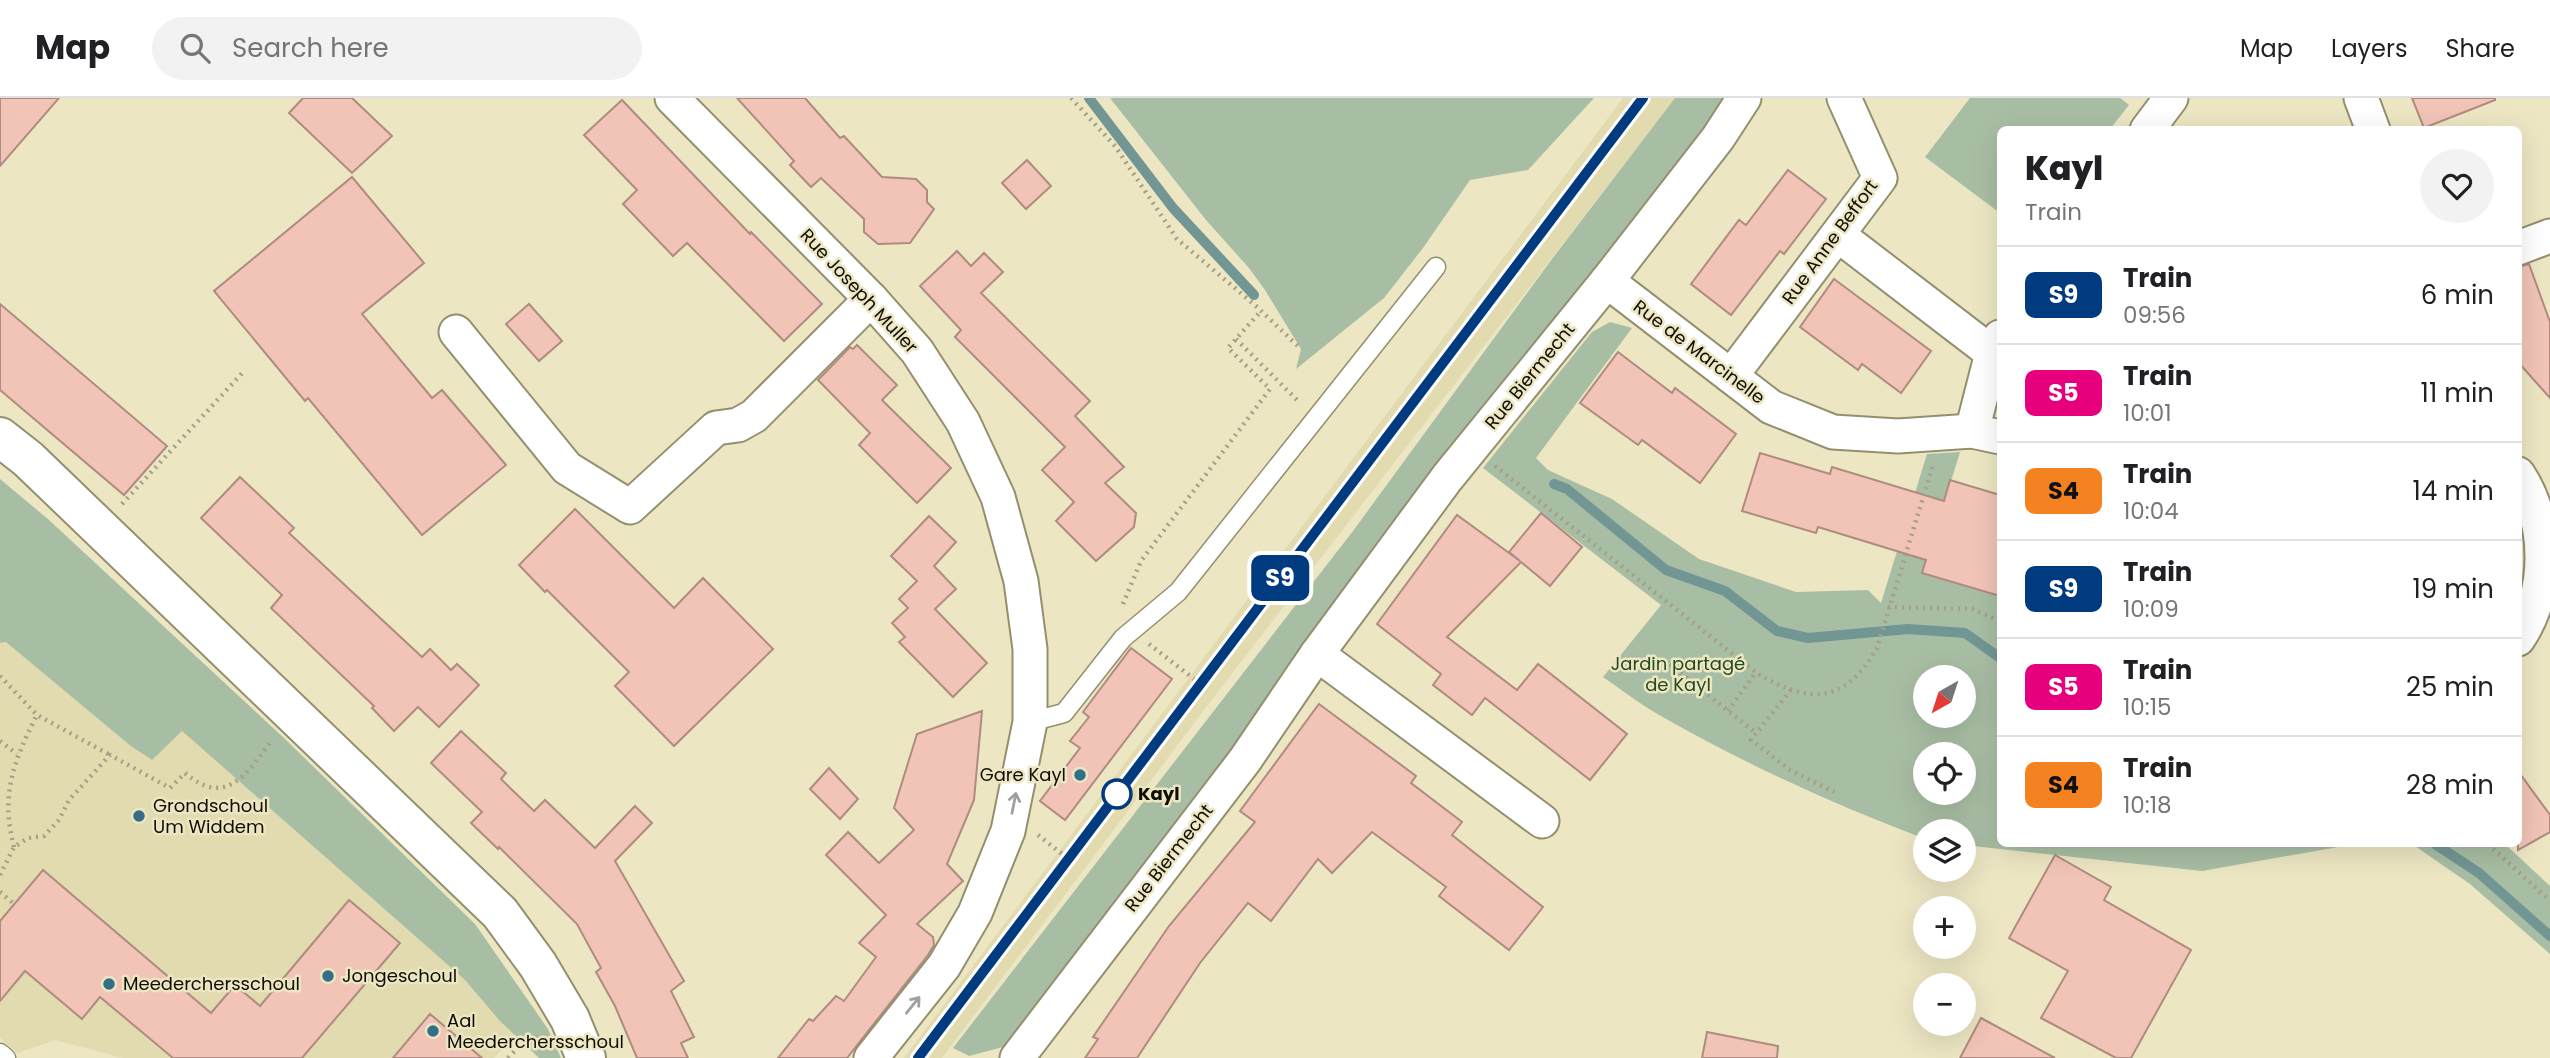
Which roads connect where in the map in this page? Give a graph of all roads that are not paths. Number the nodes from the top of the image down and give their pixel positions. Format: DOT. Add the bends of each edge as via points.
graph roads {
  1 [pos="672,98"];
  2 [pos="1744,98"];
  3 [pos="1844,98"];
  4 [pos="2171,98"];
  5 [pos="2361,98"];
  6 [pos="2150,126"];
  7 [pos="2372,126"];
  8 [pos="1838,234"];
  9 [pos="2550,236"];
  10 [pos="2522,246"];
  11 [pos="1436,267"];
  12 [pos="1606,281"];
  13 [pos="871,299"];
  14 [pos="456,332"];
  15 [pos="1996,345"];
  16 [pos="1731,376"];
  17 [pos="1972,434"];
  18 [pos="0,437"];
  19 [pos="2522,480"];
  20 [pos="2522,635"];
  21 [pos="1317,654"];
  22 [pos="1030,722"];
  23 [pos="1542,821"];
  24 [pos="0,1053"];
  25 [pos="6,1058"];
  26 [pos="586,1058"];
  27 [pos="870,1058"];
  28 [pos="1017,1058"];
  1 -- 13 [label="street, Rue Joseph Muller"];
  2 -- 12 [label="street, Rue Biermecht"];
  3 -- 8 [label="street, Rue Anne Beffort" via="1880,178"];
  4 -- 6 [label="street"];
  5 -- 7 [label="street"];
  8 -- 15 [label="street"];
  8 -- 16 [label="street, Rue Anne Beffort"];
  9 -- 10 [label="street"];
  11 -- 22 [label="lane" via="1178,592 1123,638 1064,713"];
  12 -- 16 [label="street, Rue de Marcinelle"];
  12 -- 21 [label="street, Rue Biermecht" via="1447,478"];
  13 -- 14 [label="street" via="754,416 738,425 716,428 630,507 567,468"];
  13 -- 22 [label="street, Rue Joseph Muller" via="917,351 963,422 998,498 1021,581 1030,649"];
  15 -- 17 [label="street"];
  16 -- 17 [label="street, Rue de Marcinelle" via="1771,407 1833,432"];
  18 -- 26 [label="main road" via="500,912 570,1019"];
  19 -- 20 [label="street" via="2540,509 2548,540 2548,571 2542,601"];
  21 -- 23 [label="street"];
  21 -- 28 [label="street, Rue Biermecht" via="1245,760"];
  27 -- 22 [label="street, Rue Joseph Muller, one-way" via="944,966 975,913 1008,831"];
  24 -- 25 [label="lane"];
}
